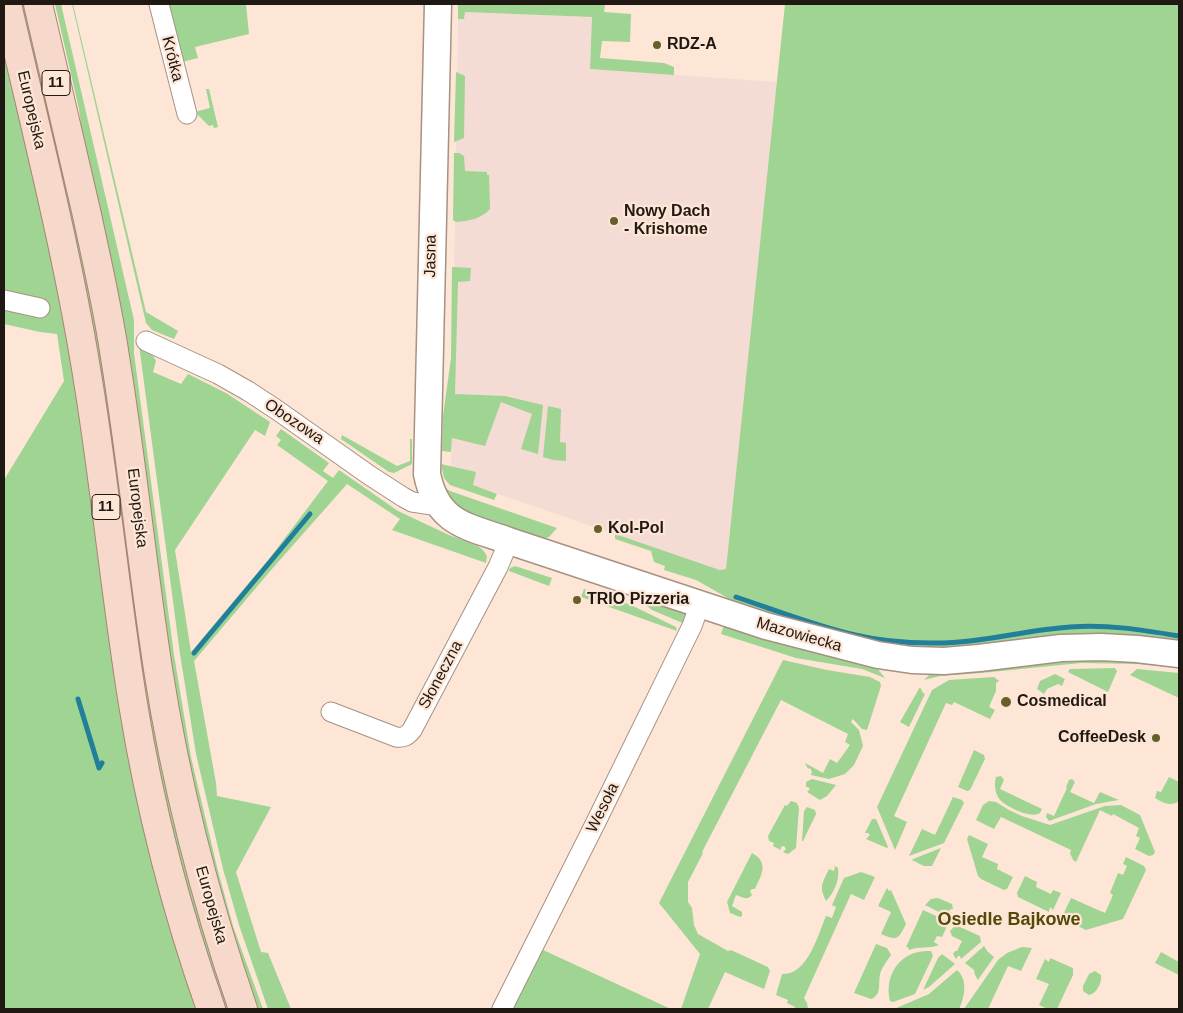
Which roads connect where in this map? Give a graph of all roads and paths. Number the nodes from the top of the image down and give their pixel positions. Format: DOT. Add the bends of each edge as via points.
graph roads {
  1 [pos="7,4"];
  2 [pos="38,4"];
  3 [pos="159,4"];
  4 [pos="438,4"];
  5 [pos="186,114"];
  6 [pos="4,300"];
  7 [pos="40,308"];
  8 [pos="146,341"];
  9 [pos="439,506"];
  10 [pos="509,541"];
  11 [pos="700,604"];
  12 [pos="1179,654"];
  13 [pos="331,712"];
  14 [pos="211,1009"];
  15 [pos="243,1009"];
  16 [pos="502,1009"];
  1 -- 14 [label="main road, Europejska / 11" via="81,336 126,658 148,783 176,899"];
  2 -- 15 [label="main road, Europejska / 11" via="115,354 171,743 205,888"];
  3 -- 5 [label="street, Krótka"];
  4 -- 9 [label="street, Jasna" via="426,457 429,486"];
  6 -- 7 [label="street"];
  8 -- 9 [label="street, Obozowa" via="218,374 248,392 403,497 412,502"];
  9 -- 10 [label="street, Mazowiecka" via="458,522"];
  10 -- 11 [label="street, Mazowiecka"];
  10 -- 13 [label="street, Słoneczna" via="408,736 396,737"];
  11 -- 12 [label="street, Mazowiecka" via="817,640 912,660 979,658 1081,647"];
  11 -- 16 [label="street, Wesoła"];
}
